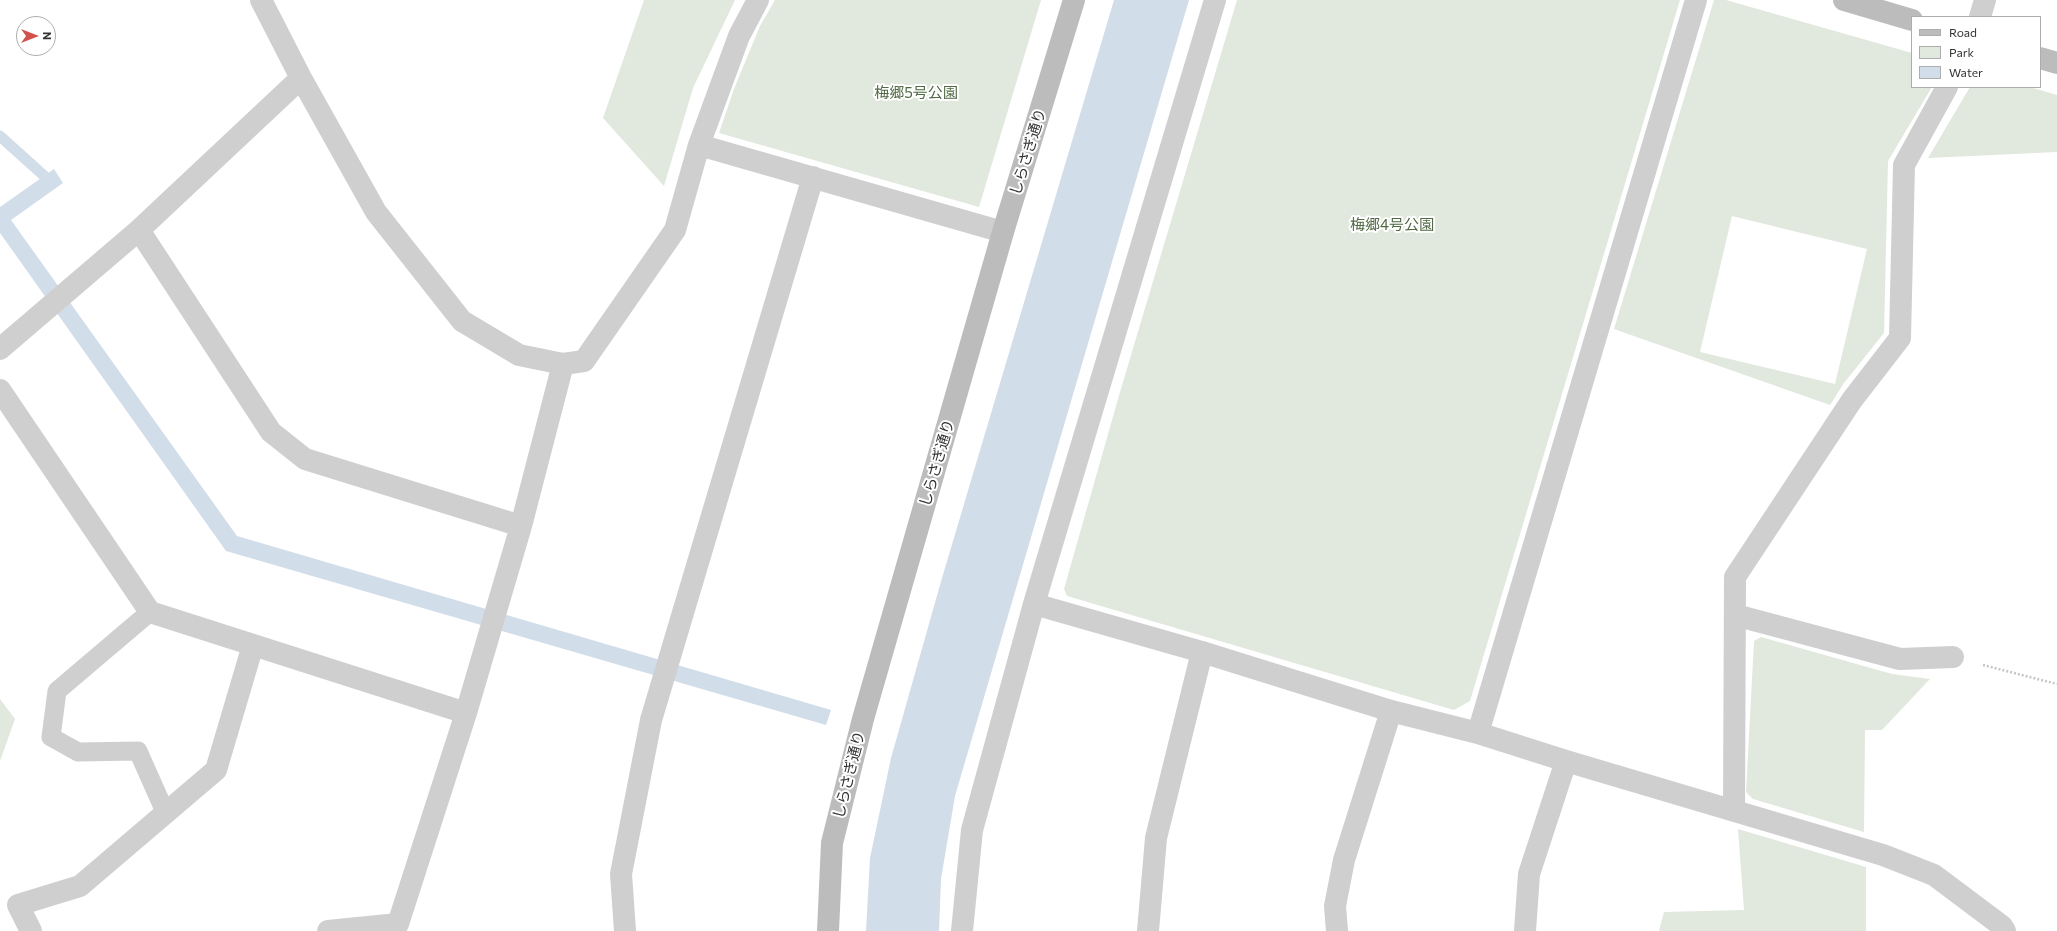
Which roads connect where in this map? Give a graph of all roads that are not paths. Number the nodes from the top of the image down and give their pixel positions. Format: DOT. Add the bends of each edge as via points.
graph roads {
  1 [pos="261,0"];
  2 [pos="758,0"];
  3 [pos="1074,0"];
  4 [pos="1215,0"];
  5 [pos="1696,0"];
  6 [pos="1844,0"];
  7 [pos="1985,0"];
  8 [pos="1980,16"];
  9 [pos="1911,20"];
  10 [pos="2041,58"];
  11 [pos="2057,63"];
  12 [pos="301,78"];
  13 [pos="1946,88"];
  14 [pos="699,145"];
  15 [pos="813,177"];
  16 [pos="139,230"];
  17 [pos="1003,232"];
  18 [pos="0,349"];
  19 [pos="563,364"];
  20 [pos="0,390"];
  21 [pos="521,526"];
  22 [pos="1034,604"];
  23 [pos="150,612"];
  24 [pos="1735,615"];
  25 [pos="253,645"];
  26 [pos="1202,652"];
  27 [pos="1953,657"];
  28 [pos="1391,711"];
  29 [pos="466,713"];
  30 [pos="1478,733"];
  31 [pos="1566,761"];
  32 [pos="1734,810"];
  33 [pos="166,814"];
  34 [pos="9,907"];
  35 [pos="401,928"];
  36 [pos="31,931"];
  37 [pos="328,931"];
  38 [pos="625,931"];
  39 [pos="828,931"];
  40 [pos="962,931"];
  41 [pos="1148,931"];
  42 [pos="1337,931"];
  43 [pos="1525,931"];
  44 [pos="2005,931"];
  1 -- 12 [label="street"];
  2 -- 14 [label="street" via="740,36"];
  3 -- 17 [label="street, しらさぎ通り"];
  4 -- 22 [label="street"];
  5 -- 30 [label="street"];
  6 -- 9 [label="street"];
  7 -- 8 [label="street"];
  10 -- 11 [label="street"];
  12 -- 16 [label="street"];
  12 -- 19 [label="street" via="376,212 462,321 519,355"];
  13 -- 24 [label="street" via="1904,165 1900,338 1852,400 1735,577"];
  14 -- 15 [label="street"];
  14 -- 19 [label="street" via="675,230 584,361"];
  15 -- 17 [label="street"];
  15 -- 38 [label="street" via="651,720 621,874"];
  16 -- 18 [label="street"];
  16 -- 21 [label="street" via="271,432 305,459"];
  17 -- 39 [label="street, しらさぎ通り" via="863,720 832,843"];
  19 -- 21 [label="street"];
  20 -- 23 [label="street"];
  21 -- 29 [label="street"];
  22 -- 26 [label="street"];
  22 -- 40 [label="street" via="972,830"];
  23 -- 25 [label="street"];
  23 -- 33 [label="lane" via="57,691 51,737 78,752 138,751"];
  24 -- 27 [label="street" via="1900,658"];
  24 -- 32 [label="street"];
  25 -- 29 [label="street"];
  25 -- 33 [label="street" via="216,770"];
  26 -- 28 [label="street"];
  26 -- 41 [label="street" via="1156,838"];
  28 -- 30 [label="street"];
  28 -- 42 [label="street" via="1344,860 1335,906"];
  29 -- 35 [label="street"];
  30 -- 31 [label="street"];
  31 -- 32 [label="street"];
  31 -- 43 [label="street" via="1529,874"];
  32 -- 44 [label="street" via="1883,854 1934,876 2002,926"];
  33 -- 34 [label="street" via="80,886"];
  34 -- 36 [label="street"];
  35 -- 37 [label="street"];
}
